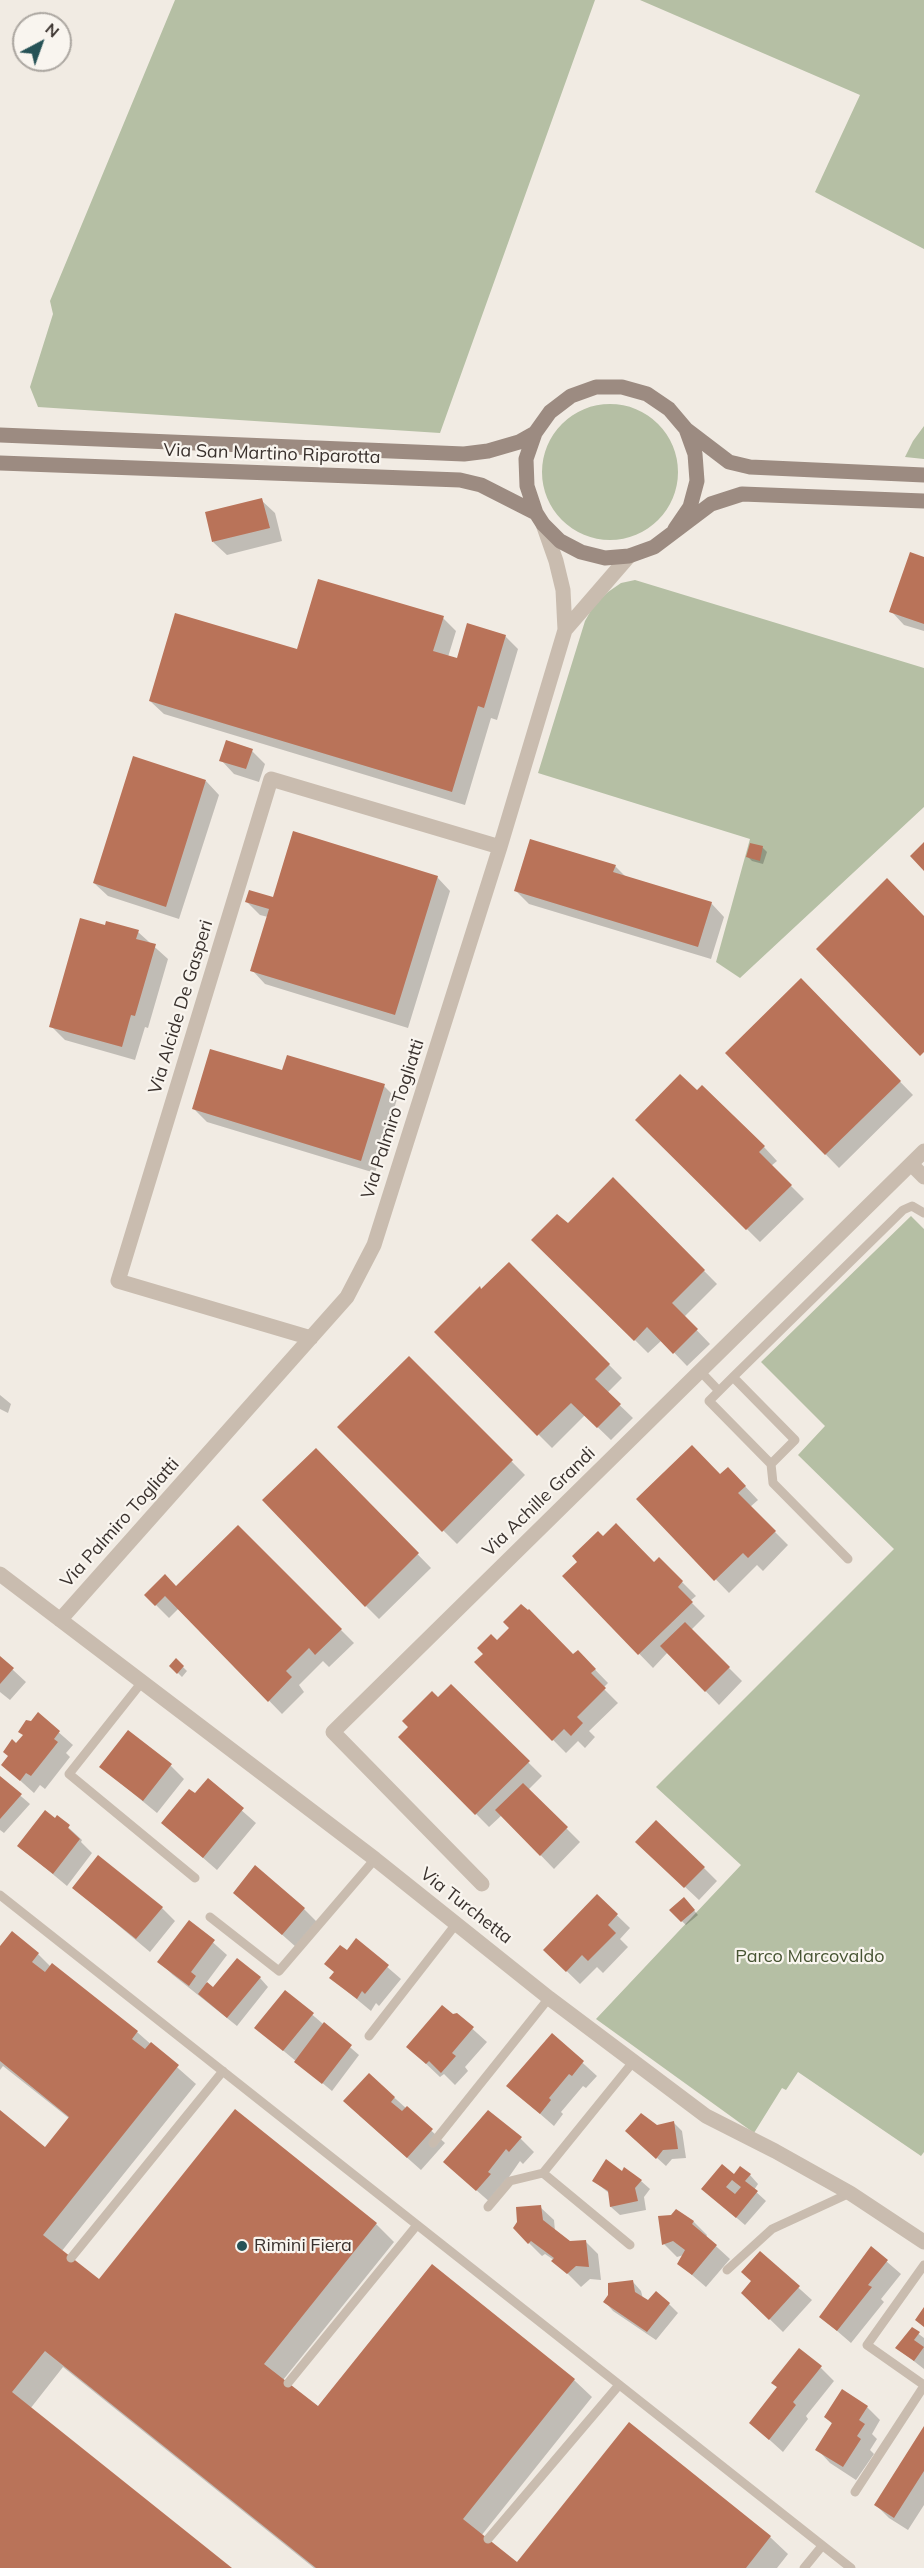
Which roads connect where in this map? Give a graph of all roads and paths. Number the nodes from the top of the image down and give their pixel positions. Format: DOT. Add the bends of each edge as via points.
graph roads {
  1 [pos="686,429"];
  2 [pos="535,433"];
  3 [pos="0,435"];
  4 [pos="0,463"];
  5 [pos="924,475"];
  6 [pos="924,501"];
  7 [pos="539,518"];
  8 [pos="675,529"];
  9 [pos="629,556"];
  10 [pos="565,630"];
  11 [pos="500,847"];
  12 [pos="924,1151"];
  13 [pos="911,1164"];
  14 [pos="924,1177"];
  15 [pos="924,1213"];
  16 [pos="311,1338"];
  17 [pos="700,1371"];
  18 [pos="733,1377"];
  19 [pos="719,1391"];
  20 [pos="771,1464"];
  21 [pos="848,1559"];
  22 [pos="0,1574"];
  23 [pos="60,1620"];
  24 [pos="142,1682"];
  25 [pos="375,1859"];
  26 [pos="195,1878"];
  27 [pos="482,1884"];
  28 [pos="0,1895"];
  29 [pos="210,1917"];
  30 [pos="456,1924"];
  31 [pos="549,1998"];
  32 [pos="369,2036"];
  33 [pos="633,2062"];
  34 [pos="223,2071"];
  35 [pos="433,2143"];
  36 [pos="543,2173"];
  37 [pos="850,2193"];
  38 [pos="488,2207"];
  39 [pos="417,2225"];
  40 [pos="924,2242"];
  41 [pos="630,2246"];
  42 [pos="71,2258"];
  43 [pos="924,2265"];
  44 [pos="727,2270"];
  45 [pos="288,2383"];
  46 [pos="619,2385"];
  47 [pos="924,2385"];
  48 [pos="855,2493"];
  49 [pos="488,2539"];
  50 [pos="822,2546"];
  51 [pos="804,2568"];
  52 [pos="850,2568"];
  1 -- 2 [label="street" via="669,409 647,394 622,387 596,387 571,396 550,412"];
  1 -- 5 [label="street" via="729,462 750,467"];
  1 -- 8 [label="street" via="695,454 697,481 690,507"];
  2 -- 3 [label="street, Via San Martino Riparotta" via="519,442 464,454"];
  2 -- 7 [label="street" via="526,459 527,486"];
  4 -- 7 [label="street, Via San Martino Riparotta" via="460,480 481,485"];
  6 -- 8 [label="street" via="742,494 711,504"];
  7 -- 9 [label="street" via="560,541 581,552 605,558"];
  7 -- 10 [label="street" via="563,590"];
  8 -- 9 [label="street" via="654,546"];
  9 -- 10 [label="street, Via Palmiro Togliatti"];
  10 -- 11 [label="street, Via Palmiro Togliatti"];
  11 -- 16 [label="street, Via Palmiro Togliatti" via="374,1245 347,1297"];
  11 -- 16 [label="street, Via Alcide De Gasperi" via="271,779 117,1281"];
  12 -- 13 [label="street, Via Achille Grandi"];
  13 -- 14 [label="street"];
  13 -- 17 [label="street, Via Achille Grandi"];
  15 -- 18 [label="lane" via="912,1206 903,1210"];
  16 -- 23 [label="street, Via Palmiro Togliatti"];
  17 -- 19 [label="lane"];
  17 -- 27 [label="street, Via Achille Grandi" via="333,1732"];
  18 -- 19 [label="lane"];
  18 -- 20 [label="lane" via="795,1440"];
  19 -- 20 [label="lane" via="709,1401"];
  20 -- 21 [label="lane" via="774,1483"];
  22 -- 23 [label="street, Via Turchetta"];
  23 -- 24 [label="street, Via Turchetta"];
  24 -- 25 [label="street, Via Turchetta"];
  24 -- 26 [label="lane" via="69,1774"];
  25 -- 29 [label="lane" via="279,1971"];
  25 -- 30 [label="street, Via Turchetta"];
  28 -- 34 [label="lane"];
  30 -- 31 [label="street, Via Turchetta"];
  30 -- 32 [label="lane"];
  31 -- 33 [label="street, Via Turchetta"];
  31 -- 35 [label="lane"];
  33 -- 36 [label="lane"];
  33 -- 37 [label="street, Via Turchetta" via="706,2116"];
  34 -- 39 [label="lane"];
  34 -- 42 [label="lane"];
  36 -- 38 [label="lane" via="510,2181"];
  36 -- 41 [label="lane"];
  37 -- 40 [label="street, Via Turchetta"];
  37 -- 44 [label="lane" via="772,2229"];
  39 -- 45 [label="lane"];
  39 -- 46 [label="lane"];
  43 -- 47 [label="lane" via="867,2345"];
  46 -- 49 [label="lane"];
  46 -- 50 [label="lane"];
  47 -- 48 [label="lane"];
  50 -- 51 [label="lane"];
  50 -- 52 [label="lane"];
}
